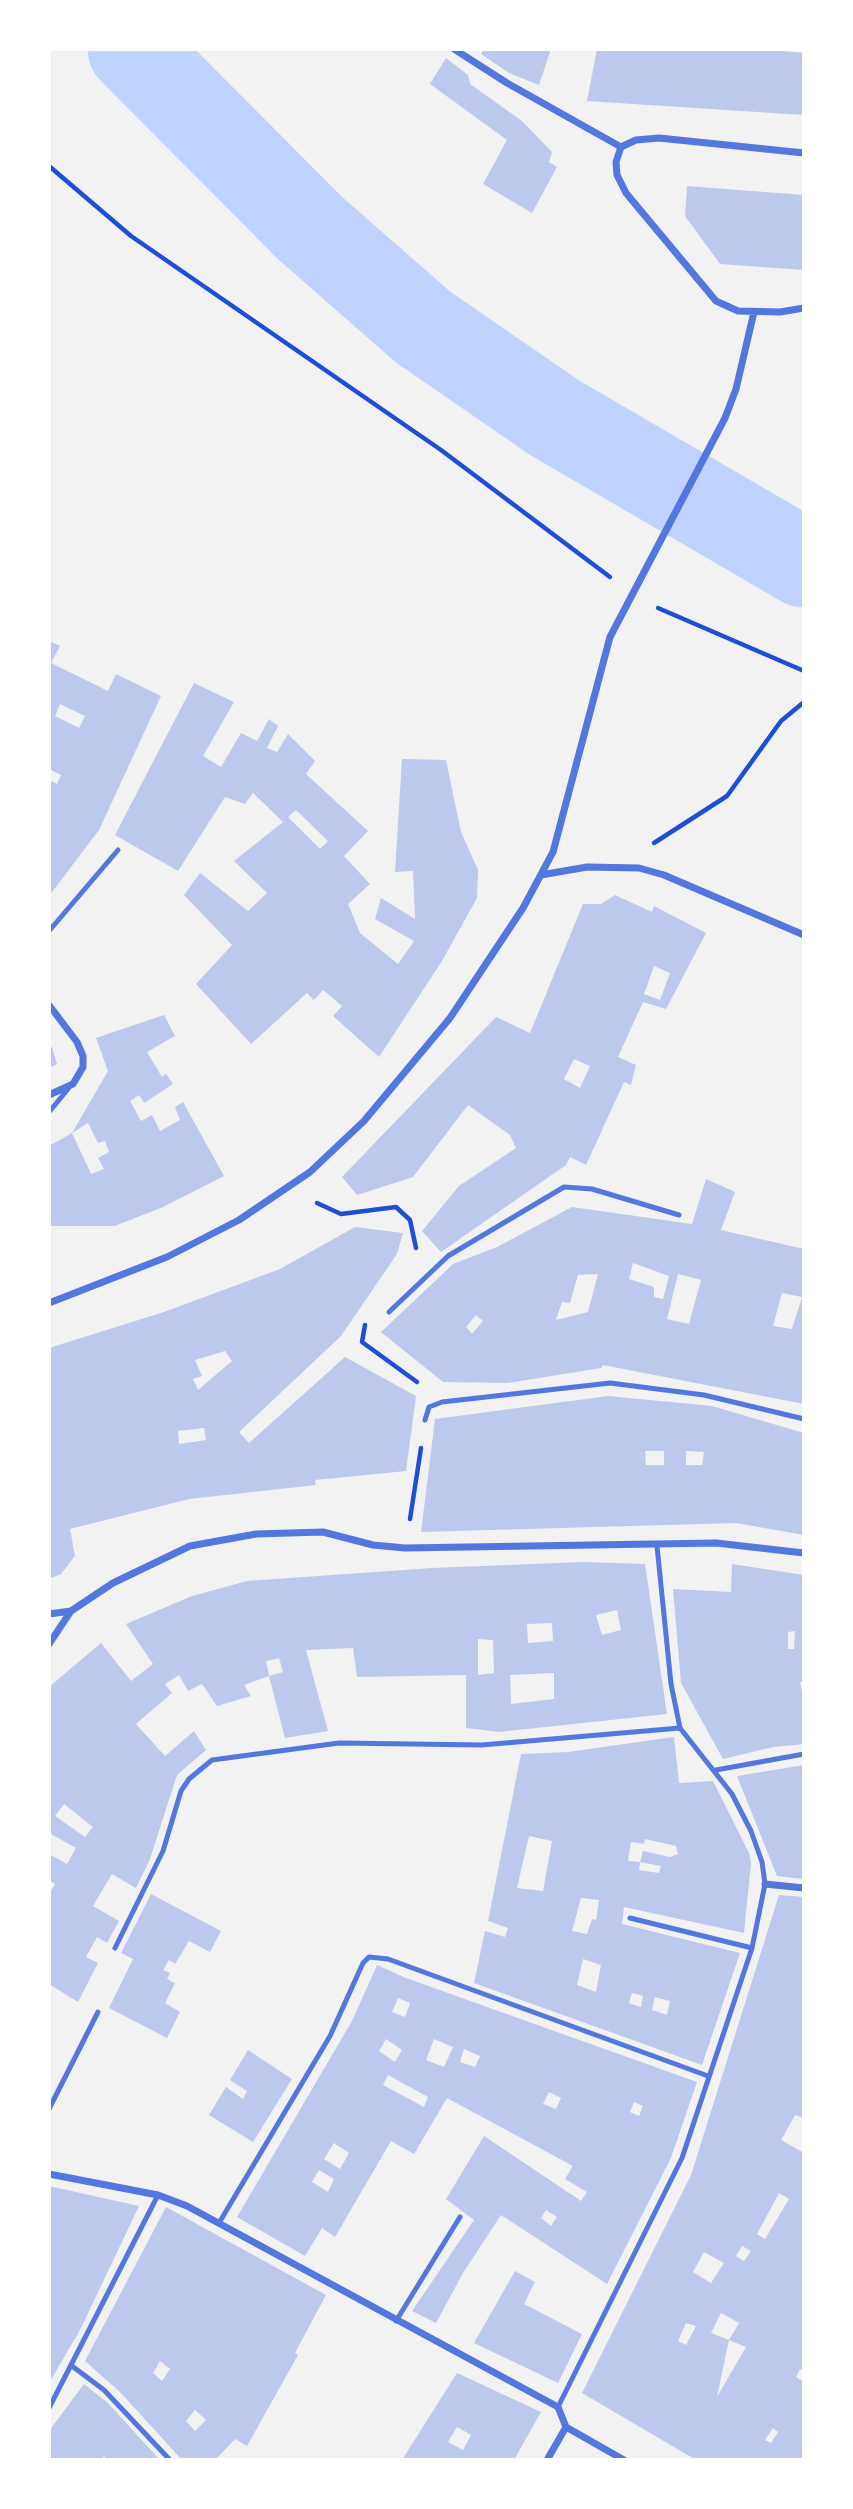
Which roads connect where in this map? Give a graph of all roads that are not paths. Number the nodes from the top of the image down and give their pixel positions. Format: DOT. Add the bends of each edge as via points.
graph roads {
  1 [pos="454,49"];
  2 [pos="621,147"];
  3 [pos="804,153"];
  4 [pos="804,308"];
  5 [pos="754,312"];
  6 [pos="118,850"];
  7 [pos="541,875"];
  8 [pos="49,931"];
  9 [pos="804,935"];
  10 [pos="49,1005"];
  11 [pos="68,1089"];
  12 [pos="49,1095"];
  13 [pos="49,1112"];
  14 [pos="678,1215"];
  15 [pos="49,1303"];
  16 [pos="389,1312"];
  17 [pos="804,1419"];
  18 [pos="425,1420"];
  19 [pos="657,1546"];
  20 [pos="804,1553"];
  21 [pos="71,1611"];
  22 [pos="49,1615"];
  23 [pos="49,1644"];
  24 [pos="680,1728"];
  25 [pos="804,1754"];
  26 [pos="716,1770"];
  27 [pos="765,1884"];
  28 [pos="804,1888"];
  29 [pos="629,1918"];
  30 [pos="115,1948"];
  31 [pos="752,1948"];
  32 [pos="98,2012"];
  33 [pos="708,2076"];
  34 [pos="49,2109"];
  35 [pos="49,2174"];
  36 [pos="158,2195"];
  37 [pos="460,2217"];
  38 [pos="219,2223"];
  39 [pos="396,2320"];
  40 [pos="72,2365"];
  41 [pos="558,2407"];
  42 [pos="49,2408"];
  43 [pos="566,2427"];
  44 [pos="170,2460"];
  45 [pos="547,2460"];
  46 [pos="624,2460"];
  1 -- 2 [label="street"];
  2 -- 3 [label="street" via="659,138"];
  2 -- 5 [label="street" via="617,175 653,228 716,301"];
  4 -- 5 [label="street"];
  5 -- 7 [label="street" via="725,418 617,620 604,654 563,822"];
  6 -- 8 [label="lane"];
  7 -- 9 [label="street" via="587,867 639,868"];
  7 -- 15 [label="street" via="475,983 428,1047 355,1130 298,1180 239,1220 167,1257"];
  10 -- 11 [label="street" via="83,1056 79,1078"];
  11 -- 12 [label="street"];
  11 -- 13 [label="lane"];
  14 -- 16 [label="lane" via="592,1189 564,1187 448,1256"];
  17 -- 18 [label="lane" via="704,1395 610,1382 442,1402 429,1407"];
  19 -- 20 [label="street" via="716,1543"];
  19 -- 21 [label="street" via="405,1548 323,1532 223,1539 190,1546 157,1561"];
  19 -- 24 [label="lane"];
  21 -- 22 [label="street"];
  21 -- 23 [label="street"];
  24 -- 26 [label="lane"];
  24 -- 30 [label="lane" via="482,1745 339,1743 212,1760 181,1791 163,1851"];
  25 -- 26 [label="lane"];
  26 -- 27 [label="lane" via="751,1830"];
  27 -- 28 [label="street"];
  27 -- 31 [label="lane"];
  29 -- 31 [label="lane"];
  31 -- 33 [label="lane"];
  32 -- 34 [label="lane"];
  33 -- 38 [label="lane" via="388,1959 369,1956 331,2036"];
  33 -- 41 [label="lane" via="682,2158"];
  35 -- 36 [label="street"];
  36 -- 38 [label="street"];
  36 -- 40 [label="lane"];
  37 -- 39 [label="lane"];
  38 -- 39 [label="street"];
  39 -- 41 [label="street"];
  40 -- 42 [label="lane"];
  40 -- 44 [label="lane" via="104,2390"];
  41 -- 43 [label="street"];
  43 -- 45 [label="street"];
  43 -- 46 [label="street"];
}
